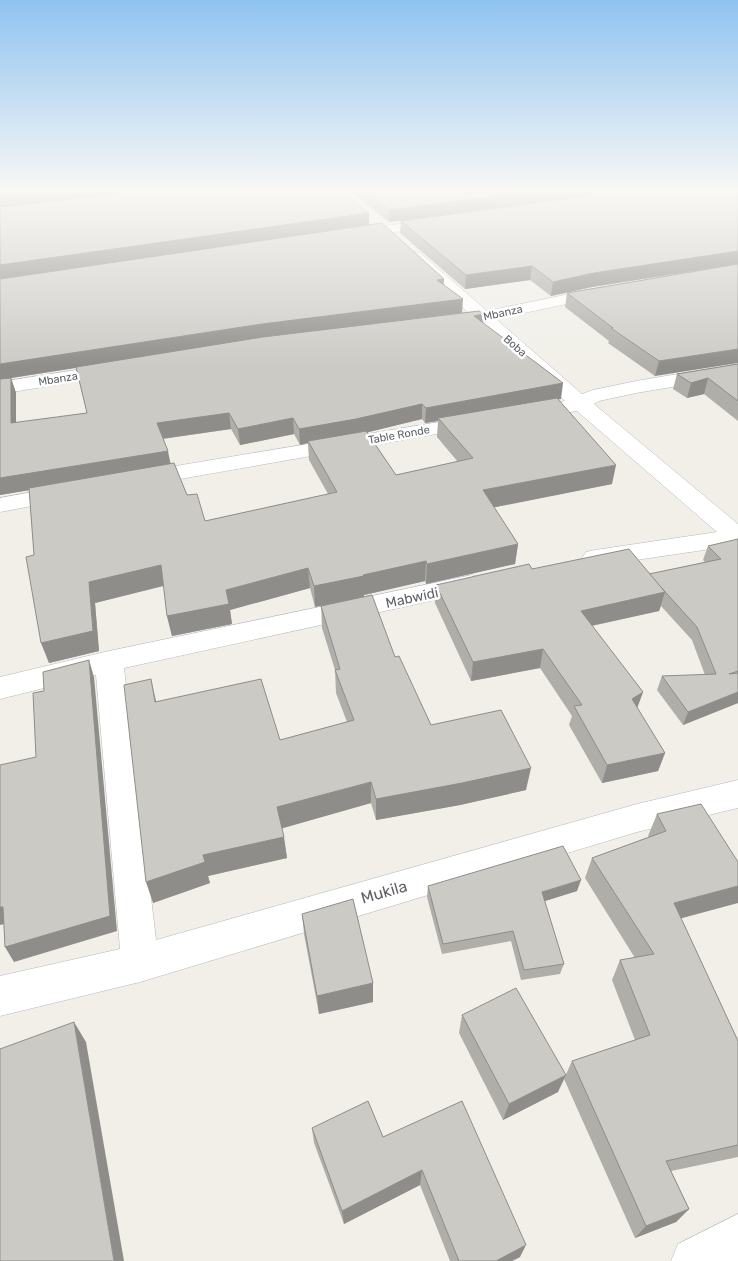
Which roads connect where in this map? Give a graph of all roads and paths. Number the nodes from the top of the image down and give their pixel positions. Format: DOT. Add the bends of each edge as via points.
graph roads {
  1 [pos="409,251"];
  2 [pos="619,289"];
  3 [pos="483,317"];
  4 [pos="428,325"];
  5 [pos="129,368"];
  6 [pos="738,370"];
  7 [pos="0,388"];
  8 [pos="581,404"];
  9 [pos="125,482"];
  10 [pos="87,489"];
  11 [pos="0,505"];
  12 [pos="738,537"];
  13 [pos="574,561"];
  14 [pos="497,578"];
  15 [pos="109,661"];
  16 [pos="0,688"];
  17 [pos="738,794"];
  18 [pos="140,963"];
  19 [pos="0,996"];
  20 [pos="738,1238"];
  21 [pos="695,1261"];
  1 -- 3 [label="street, Boba"];
  2 -- 3 [label="street, Mbanza"];
  3 -- 4 [label="street, Mbanza"];
  3 -- 8 [label="street, Boba"];
  5 -- 7 [label="street, Mbanza"];
  6 -- 8 [label="street, Table Ronde" via="593,396"];
  8 -- 9 [label="street, Table Ronde"];
  8 -- 12 [label="street, Boba"];
  10 -- 11 [label="street"];
  12 -- 13 [label="street"];
  14 -- 15 [label="street, Mabwidi"];
  15 -- 16 [label="street, Mabwidi"];
  15 -- 18 [label="street"];
  17 -- 18 [label="street, Mukila" via="637,818"];
  18 -- 19 [label="street, Mukila"];
  20 -- 21 [label="street"];
}
